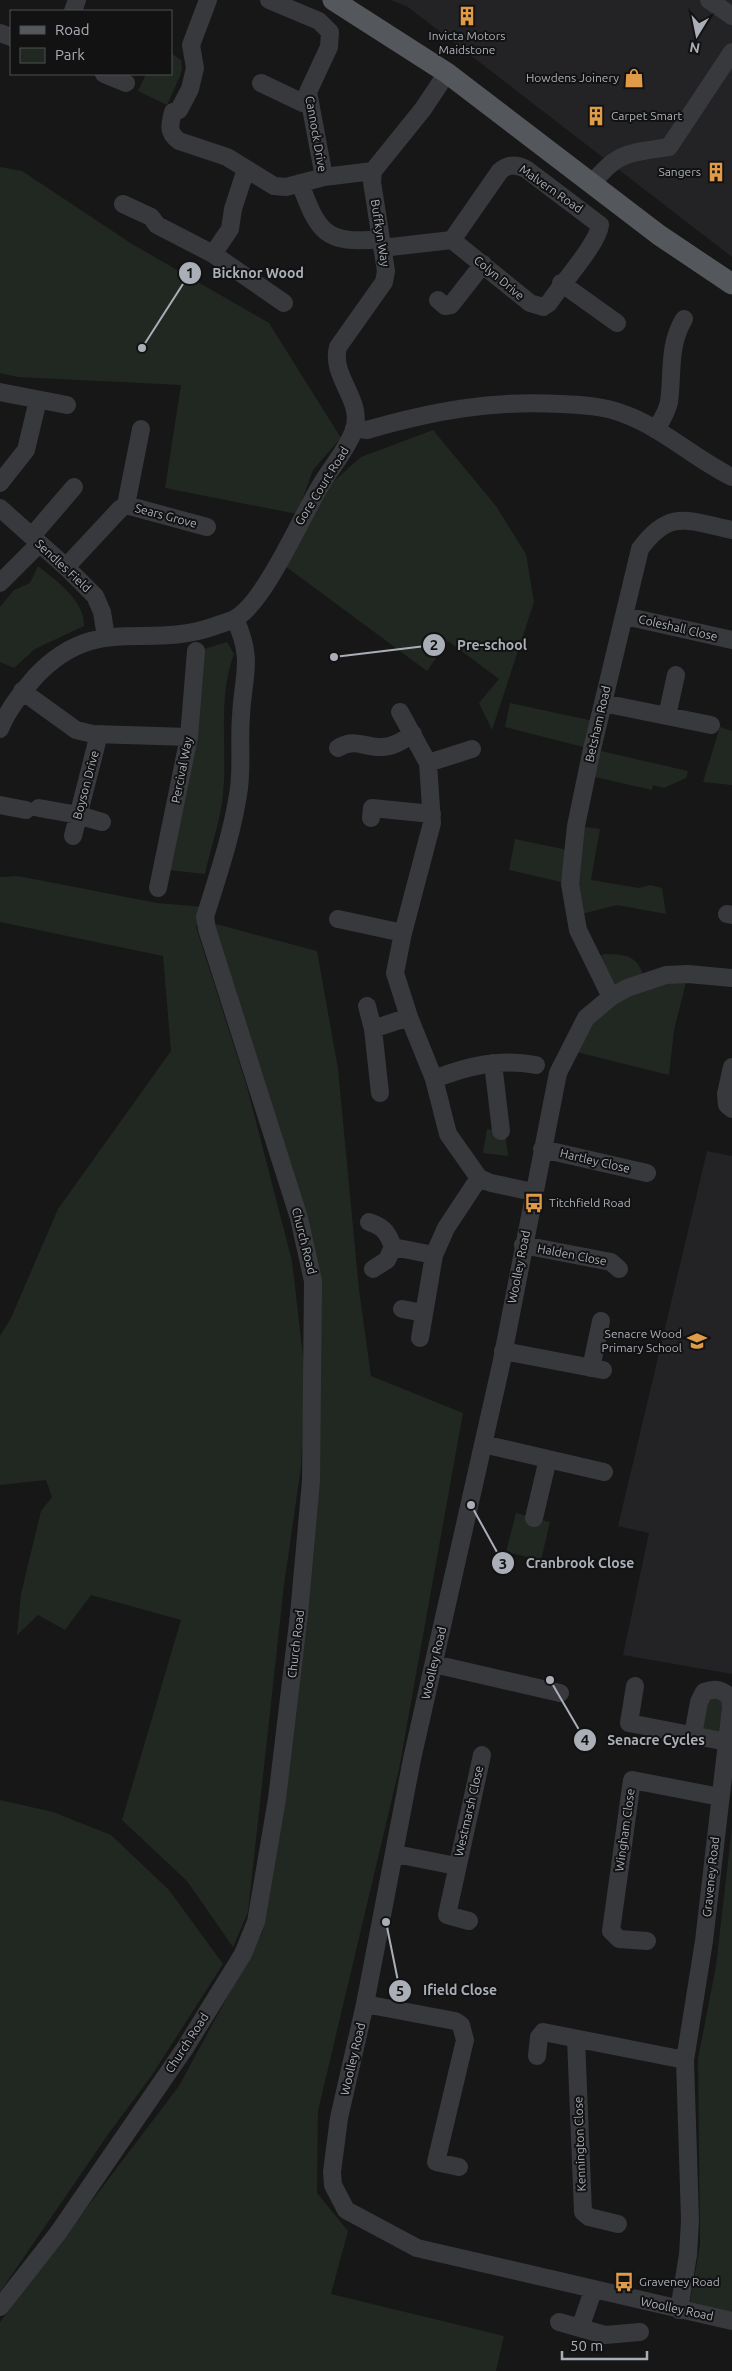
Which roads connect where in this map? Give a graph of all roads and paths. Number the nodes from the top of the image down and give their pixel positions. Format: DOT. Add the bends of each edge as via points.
graph roads {
  1 [pos="208,0"];
  2 [pos="269,0"];
  3 [pos="333,0"];
  4 [pos="709,0"];
  5 [pos="732,16"];
  6 [pos="732,52"];
  7 [pos="446,73"];
  8 [pos="106,75"];
  9 [pos="126,83"];
  10 [pos="261,83"];
  11 [pos="308,100"];
  12 [pos="246,169"];
  13 [pos="373,170"];
  14 [pos="324,177"];
  15 [pos="300,182"];
  16 [pos="592,184"];
  17 [pos="123,204"];
  18 [pos="595,220"];
  19 [pos="452,240"];
  20 [pos="382,244"];
  21 [pos="213,254"];
  22 [pos="483,264"];
  23 [pos="561,283"];
  24 [pos="731,283"];
  25 [pos="438,300"];
  26 [pos="284,303"];
  27 [pos="684,319"];
  28 [pos="617,323"];
  29 [pos="0,392"];
  30 [pos="38,400"];
  31 [pos="67,405"];
  32 [pos="354,428"];
  33 [pos="141,429"];
  34 [pos="656,430"];
  35 [pos="732,477"];
  36 [pos="0,483"];
  37 [pos="74,487"];
  38 [pos="126,505"];
  39 [pos="0,508"];
  40 [pos="207,527"];
  41 [pos="732,530"];
  42 [pos="35,540"];
  43 [pos="66,567"];
  44 [pos="0,583"];
  45 [pos="625,616"];
  46 [pos="235,619"];
  47 [pos="106,637"];
  48 [pos="732,640"];
  49 [pos="196,651"];
  50 [pos="676,675"];
  51 [pos="22,691"];
  52 [pos="603,703"];
  53 [pos="400,712"];
  54 [pos="667,716"];
  55 [pos="711,725"];
  56 [pos="0,729"];
  57 [pos="99,734"];
  58 [pos="413,734"];
  59 [pos="189,737"];
  60 [pos="338,748"];
  61 [pos="472,749"];
  62 [pos="428,763"];
  63 [pos="0,805"];
  64 [pos="432,814"];
  65 [pos="78,815"];
  66 [pos="371,818"];
  67 [pos="102,822"];
  68 [pos="73,836"];
  69 [pos="158,888"];
  70 [pos="338,920"];
  71 [pos="403,933"];
  72 [pos="732,978"];
  73 [pos="611,997"];
  74 [pos="366,1006"];
  75 [pos="409,1017"];
  76 [pos="373,1028"];
  77 [pos="493,1063"];
  78 [pos="536,1065"];
  79 [pos="732,1067"];
  80 [pos="434,1079"];
  81 [pos="380,1093"];
  82 [pos="732,1109"];
  83 [pos="501,1131"];
  84 [pos="542,1150"];
  85 [pos="647,1173"];
  86 [pos="480,1178"];
  87 [pos="533,1192"];
  88 [pos="369,1222"];
  89 [pos="524,1245"];
  90 [pos="393,1247"];
  91 [pos="434,1255"];
  92 [pos="373,1269"];
  93 [pos="618,1269"];
  94 [pos="402,1309"];
  95 [pos="424,1313"];
  96 [pos="601,1321"];
  97 [pos="420,1338"];
  98 [pos="503,1351"];
  99 [pos="483,1444"];
  100 [pos="548,1459"];
  101 [pos="604,1473"];
  102 [pos="534,1518"];
  103 [pos="434,1664"];
  104 [pos="635,1686"];
  105 [pos="560,1693"];
  106 [pos="693,1735"];
  107 [pos="727,1742"];
  108 [pos="482,1755"];
  109 [pos="720,1797"];
  110 [pos="396,1854"];
  111 [pos="456,1866"];
  112 [pos="469,1921"];
  113 [pos="646,1940"];
  114 [pos="365,2004"];
  115 [pos="576,2039"];
  116 [pos="537,2056"];
  117 [pos="685,2060"];
  118 [pos="459,2167"];
  119 [pos="618,2224"];
  120 [pos="593,2290"];
  121 [pos="0,2307"];
  122 [pos="679,2310"];
  123 [pos="732,2321"];
  124 [pos="559,2322"];
  125 [pos="580,2328"];
  126 [pos="640,2332"];
  1 -- 12 [label="street, Cannock Drive" via="191,45 195,68 190,89 179,110 173,112 169,131 179,141 227,157"];
  2 -- 11 [label="street, Cannock Drive" via="319,22 330,32 331,42 308,92"];
  3 -- 7 [label="main road"];
  4 -- 5 [label="street"];
  6 -- 16 [label="street" via="669,147 627,154 606,166"];
  7 -- 13 [label="street" via="423,109"];
  7 -- 16 [label="main road"];
  8 -- 9 [label="street"];
  10 -- 11 [label="street" via="303,103"];
  11 -- 14 [label="street, Cannock Drive"];
  12 -- 15 [label="street, Cannock Drive" via="274,186 286,187"];
  12 -- 21 [label="street" via="230,228"];
  13 -- 14 [label="street"];
  13 -- 20 [label="street, Buffkyn Way"];
  14 -- 15 [label="street, Cannock Drive"];
  15 -- 20 [label="street" via="312,216 332,236 346,241"];
  16 -- 24 [label="main road" via="659,235"];
  17 -- 21 [label="street"];
  18 -- 19 [label="street, Malvern Road" via="526,169 512,165 500,171"];
  18 -- 23 [label="street, Colyn Drive" via="600,225 599,233"];
  19 -- 20 [label="street"];
  19 -- 22 [label="street, Colyn Drive"];
  20 -- 32 [label="street, Buffkyn Way" via="386,271 384,282 338,347 336,356 355,410"];
  21 -- 26 [label="street"];
  22 -- 23 [label="street, Colyn Drive" via="536,307 549,303"];
  22 -- 25 [label="street" via="451,306 445,306"];
  23 -- 28 [label="street"];
  27 -- 34 [label="street" via="671,356 668,404"];
  29 -- 30 [label="street"];
  30 -- 31 [label="street"];
  30 -- 36 [label="street" via="26,450"];
  32 -- 34 [label="street" via="367,430 463,407 520,401 589,405 624,414"];
  32 -- 46 [label="street, Gore Court Road" via="346,449 320,486 262,592"];
  33 -- 38 [label="street, Sears Grove"];
  34 -- 35 [label="street"];
  37 -- 42 [label="street"];
  38 -- 40 [label="street, Sears Grove"];
  38 -- 43 [label="street, Sears Grove"];
  39 -- 42 [label="street, Sendles Field"];
  41 -- 45 [label="street, Betsham Road" via="672,520 653,532 640,549"];
  42 -- 43 [label="street, Sendles Field"];
  42 -- 44 [label="street"];
  43 -- 47 [label="street, Sendles Field" via="95,596 102,612"];
  45 -- 48 [label="street, Coleshall Close"];
  45 -- 52 [label="street, Betsham Road"];
  46 -- 47 [label="street" via="194,633 173,636"];
  46 -- 121 [label="street, Church Road" via="243,636 248,667 241,716 239,788 229,840 205,917 299,1218 313,1281 311,1481 300,1614 277,1800 256,1922 243,1954 185,2048 58,2234"];
  47 -- 51 [label="street" via="82,643 53,658"];
  49 -- 59 [label="street, Percival Way"];
  50 -- 54 [label="street"];
  51 -- 56 [label="street"];
  51 -- 57 [label="street" via="76,730"];
  52 -- 54 [label="street"];
  52 -- 73 [label="street, Betsham Road" via="576,826 570,884 578,930"];
  53 -- 58 [label="street"];
  54 -- 55 [label="street"];
  57 -- 59 [label="street"];
  57 -- 65 [label="street, Boyson Drive"];
  58 -- 60 [label="street" via="381,748 349,742"];
  58 -- 62 [label="street"];
  59 -- 69 [label="street, Percival Way"];
  61 -- 62 [label="street"];
  62 -- 64 [label="street"];
  63 -- 65 [label="street"];
  64 -- 66 [label="street" via="372,808"];
  64 -- 71 [label="street" via="430,833"];
  65 -- 67 [label="street"];
  65 -- 68 [label="street, Boyson Drive"];
  70 -- 71 [label="street"];
  71 -- 75 [label="street" via="395,973"];
  72 -- 73 [label="street, Woolley Road" via="666,975 644,980"];
  73 -- 84 [label="street, Woolley Road" via="586,1018 568,1050 553,1092"];
  74 -- 76 [label="street"];
  75 -- 76 [label="street"];
  75 -- 80 [label="street"];
  76 -- 81 [label="street" via="386,1069"];
  77 -- 78 [label="street" via="516,1061"];
  77 -- 80 [label="street" via="465,1067"];
  77 -- 83 [label="street"];
  79 -- 82 [label="street" via="726,1094 727,1105"];
  80 -- 86 [label="street" via="448,1134"];
  84 -- 85 [label="street, Hartley Close"];
  84 -- 87 [label="street, Woolley Road"];
  86 -- 87 [label="street"];
  86 -- 91 [label="street" via="446,1228"];
  87 -- 89 [label="street, Woolley Road"];
  88 -- 90 [label="street" via="388,1233"];
  89 -- 93 [label="street, Halden Close" via="611,1262"];
  89 -- 98 [label="street, Woolley Road"];
  90 -- 91 [label="street"];
  90 -- 92 [label="street" via="387,1260"];
  91 -- 95 [label="street"];
  94 -- 95 [label="street"];
  95 -- 97 [label="street"];
  96 -- 98 [label="street" via="597,1369"];
  98 -- 99 [label="street, Woolley Road"];
  99 -- 100 [label="street"];
  99 -- 103 [label="street, Woolley Road"];
  100 -- 101 [label="street"];
  100 -- 102 [label="street"];
  103 -- 105 [label="street"];
  103 -- 110 [label="street, Woolley Road" via="412,1759"];
  104 -- 106 [label="street" via="629,1723"];
  106 -- 107 [label="street"];
  106 -- 107 [label="street, Graveney Road" via="704,1692 723,1690 730,1697"];
  107 -- 109 [label="street, Graveney Road"];
  108 -- 111 [label="street, Westmarsh Close"];
  109 -- 113 [label="street, Wingham Close" via="632,1780 611,1931 619,1939"];
  109 -- 117 [label="street, Graveney Road" via="704,1941"];
  110 -- 111 [label="street, Westmarsh Close"];
  110 -- 114 [label="street, Woolley Road"];
  111 -- 112 [label="street, Westmarsh Close" via="447,1915"];
  114 -- 118 [label="street" via="455,2021 461,2025 465,2040 436,2162"];
  114 -- 120 [label="street, Woolley Road" via="339,2118 332,2172 333,2185 346,2210 417,2248"];
  115 -- 116 [label="street" via="543,2032"];
  115 -- 117 [label="street"];
  115 -- 119 [label="street, Kennington Close" via="583,2212 589,2217"];
  117 -- 122 [label="street, Graveney Road" via="690,2220"];
  120 -- 122 [label="street, Woolley Road"];
  120 -- 125 [label="street"];
  122 -- 123 [label="street, Woolley Road"];
  124 -- 125 [label="street"];
  125 -- 126 [label="street" via="605,2335"];
}
